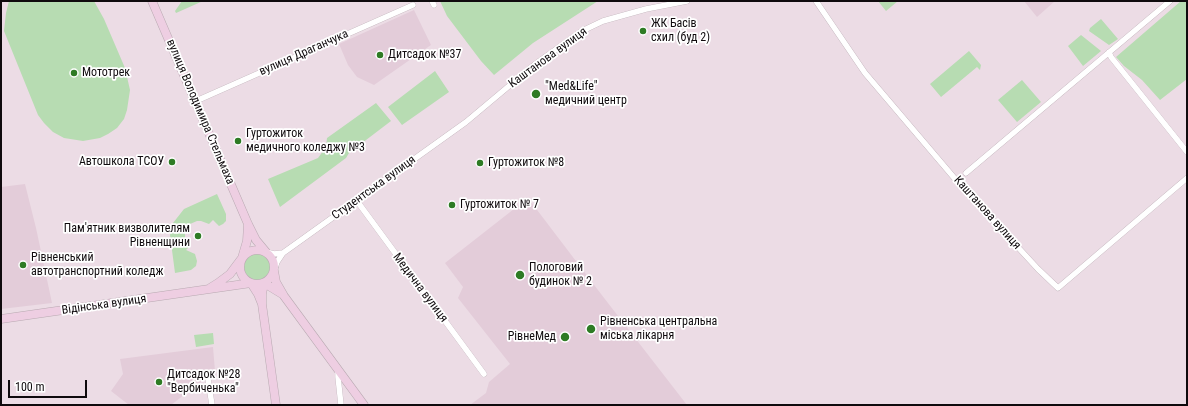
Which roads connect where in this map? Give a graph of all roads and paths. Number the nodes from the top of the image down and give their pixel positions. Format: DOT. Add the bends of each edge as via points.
graph roads {
  1 [pos="152,1"];
  2 [pos="687,1"];
  3 [pos="816,1"];
  4 [pos="1170,1"];
  5 [pos="413,5"];
  6 [pos="1109,52"];
  7 [pos="196,101"];
  8 [pos="466,122"];
  9 [pos="1187,152"];
  10 [pos="966,172"];
  11 [pos="1187,178"];
  12 [pos="357,201"];
  13 [pos="248,224"];
  14 [pos="266,252"];
  15 [pos="283,253"];
  16 [pos="242,258"];
  17 [pos="274,271"];
  18 [pos="251,283"];
  19 [pos="264,283"];
  20 [pos="207,290"];
  21 [pos="284,296"];
  22 [pos="262,304"];
  23 [pos="1,319"];
  24 [pos="338,370"];
  25 [pos="484,374"];
  26 [pos="208,379"];
  27 [pos="212,405"];
  28 [pos="276,405"];
  29 [pos="341,405"];
  30 [pos="364,405"];
  1 -- 7 [label="main road, вулиця Володимира Стельмаха"];
  2 -- 8 [label="street, Каштанова вулиця" via="603,21 582,31 534,65"];
  3 -- 11 [label="street, Каштанова вулиця" via="870,78 956,180 1058,288"];
  4 -- 6 [label="street"];
  5 -- 7 [label="street, вулиця Драганчука"];
  6 -- 9 [label="street"];
  6 -- 10 [label="street"];
  7 -- 13 [label="main road, вулиця Володимира Стельмаха"];
  8 -- 12 [label="street, Студентська вулиця"];
  12 -- 15 [label="street, Студентська вулиця"];
  12 -- 25 [label="street, Медична вулиця"];
  13 -- 14 [label="main road, вулиця Володимира Стельмаха"];
  13 -- 16 [label="main road, вулиця Володимира Стельмаха"];
  14 -- 15 [label="street"];
  14 -- 16 [label="main road" via="255,250"];
  14 -- 17 [label="main road" via="272,258"];
  15 -- 17 [label="street"];
  16 -- 18 [label="main road" via="241,273"];
  16 -- 20 [label="main road, Відінська вулиця" via="230,274"];
  17 -- 19 [label="main road"];
  17 -- 21 [label="main road" via="276,282"];
  18 -- 19 [label="main road"];
  18 -- 20 [label="main road, Відінська вулиця"];
  18 -- 22 [label="main road"];
  19 -- 21 [label="main road"];
  19 -- 22 [label="main road"];
  20 -- 23 [label="main road, Відінська вулиця"];
  21 -- 24 [label="main road"];
  22 -- 28 [label="main road"];
  24 -- 29 [label="street"];
  24 -- 30 [label="main road"];
  26 -- 27 [label="street"];
}
